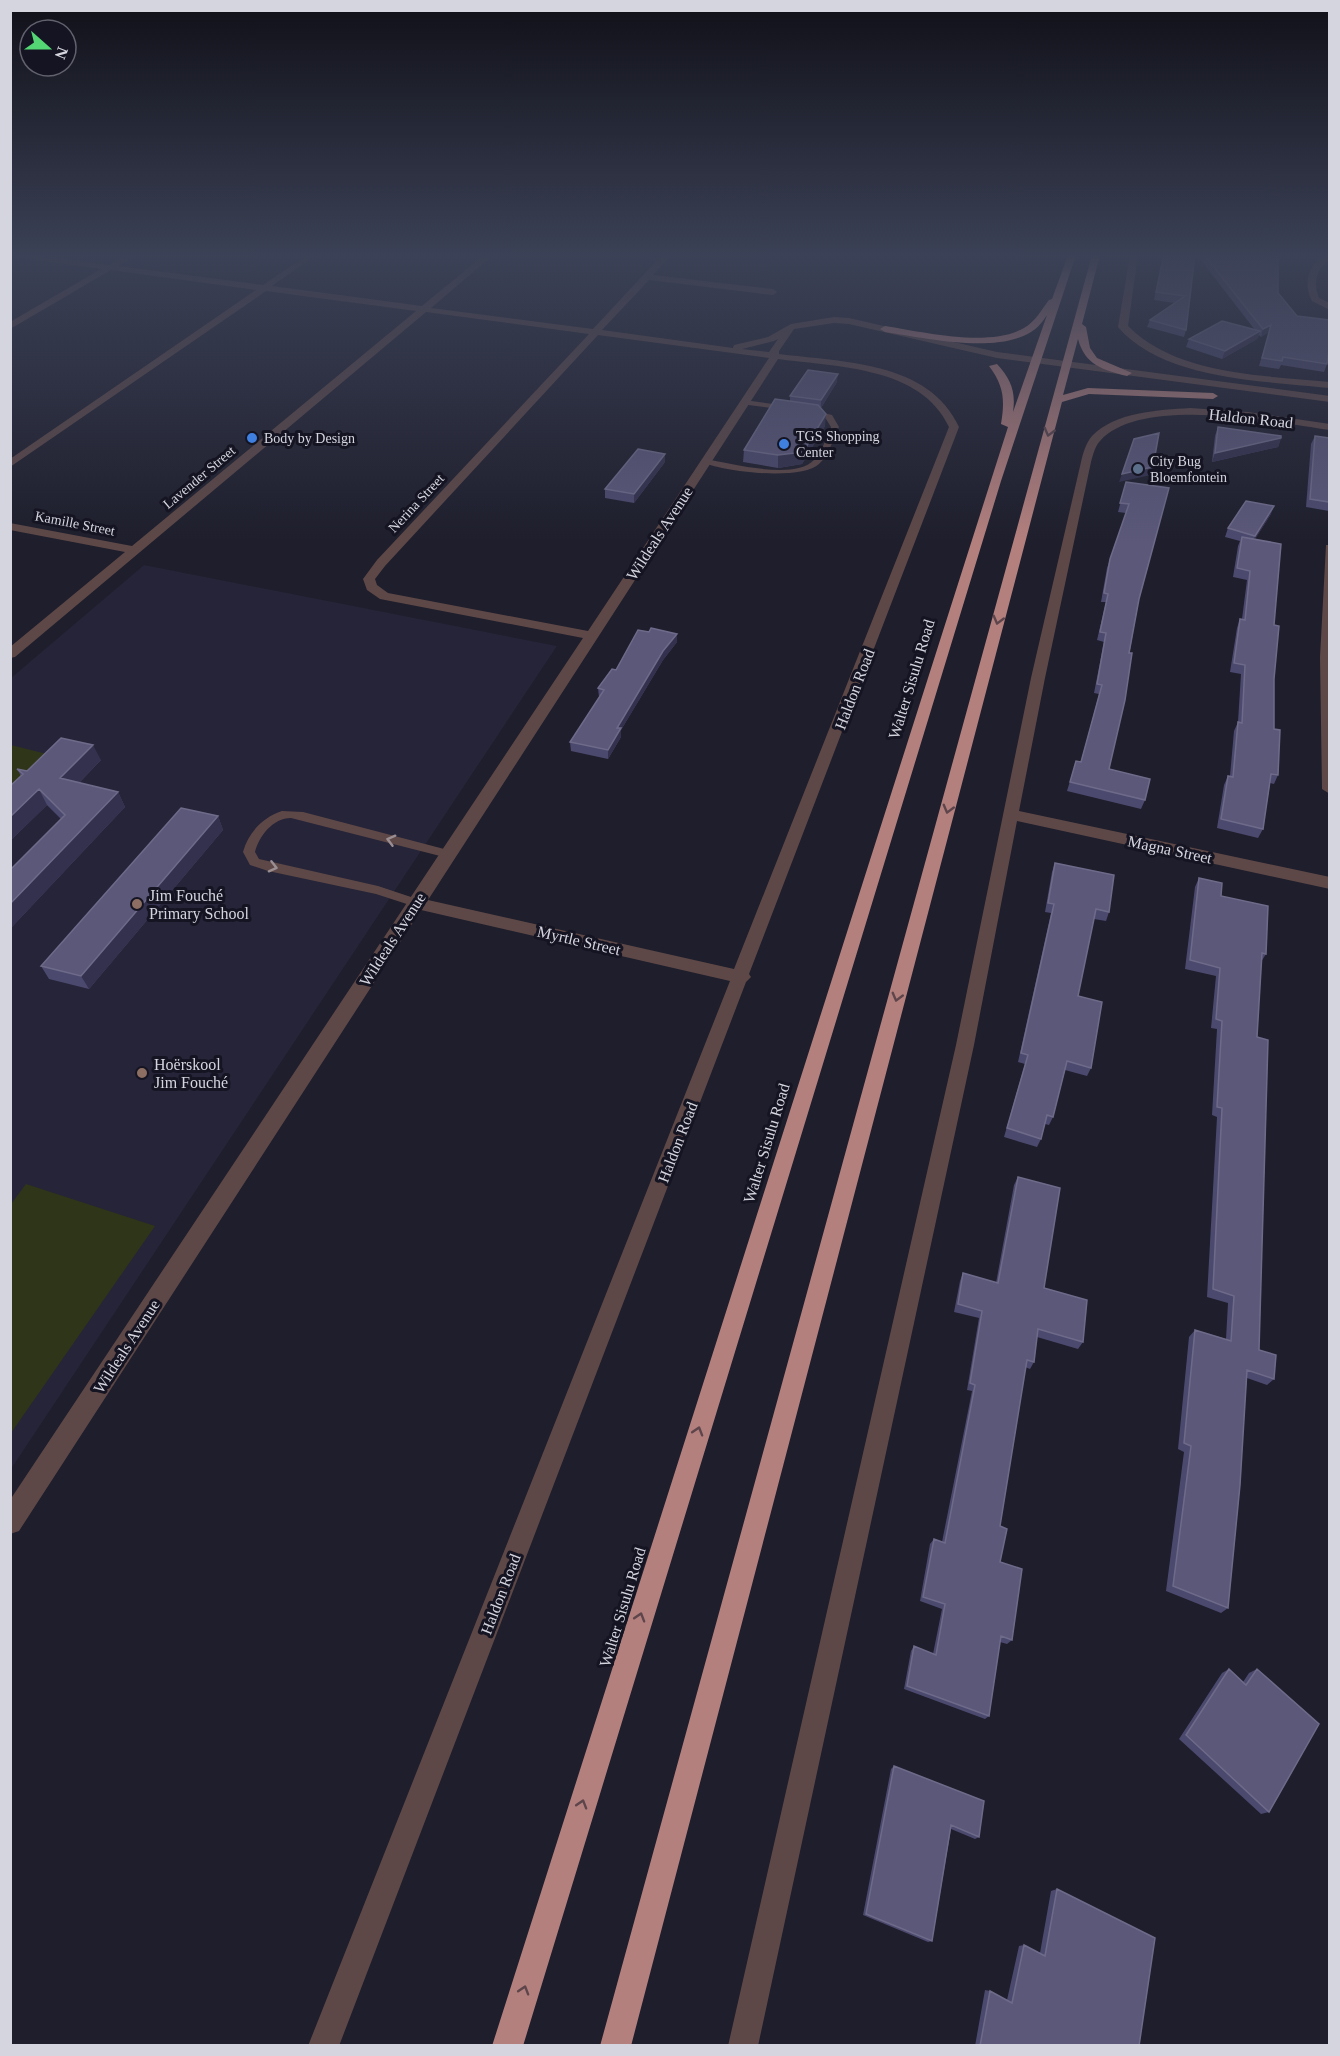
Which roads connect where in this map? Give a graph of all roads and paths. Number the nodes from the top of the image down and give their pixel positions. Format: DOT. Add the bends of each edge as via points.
graph roads {
  1 [pos="173,351"];
  2 [pos="374,351"];
  3 [pos="576,351"];
  4 [pos="728,351"];
  5 [pos="774,351"];
  6 [pos="785,351"];
  7 [pos="800,351"];
  8 [pos="973,351"];
  9 [pos="1049,351"];
  10 [pos="1058,351"];
  11 [pos="1087,351"];
  12 [pos="1155,351"];
  13 [pos="775,357"];
  14 [pos="814,361"];
  15 [pos="989,365"];
  16 [pos="1045,371"];
  17 [pos="1127,373"];
  18 [pos="1102,381"];
  19 [pos="1329,385"];
  20 [pos="1219,396"];
  21 [pos="1329,399"];
  22 [pos="1058,400"];
  23 [pos="744,402"];
  24 [pos="794,408"];
  25 [pos="804,410"];
  26 [pos="1329,427"];
  27 [pos="705,461"];
  28 [pos="10,464"];
  29 [pos="995,482"];
  30 [pos="10,526"];
  31 [pos="1329,548"];
  32 [pos="134,550"];
  33 [pos="592,636"];
  34 [pos="10,654"];
  35 [pos="1328,657"];
  36 [pos="1329,789"];
  37 [pos="1010,814"];
  38 [pos="448,854"];
  39 [pos="1329,884"];
  40 [pos="416,903"];
  41 [pos="742,977"];
  42 [pos="10,1522"];
  43 [pos="323,2046"];
  44 [pos="507,2046"];
  45 [pos="615,2046"];
  46 [pos="743,2046"];
  1 -- 28 [label="street"];
  2 -- 32 [label="street, Lavender Street"];
  3 -- 33 [label="street, Nerina Street" via="369,579 371,587 384,596"];
  4 -- 13 [label="street, Haldon Road"];
  5 -- 13 [label="street"];
  6 -- 13 [label="street"];
  7 -- 14 [label="street"];
  8 -- 16 [label="street"];
  9 -- 16 [label="highway, Walter Sisulu Road"];
  10 -- 16 [label="highway, Walter Sisulu Road"];
  11 -- 17 [label="highway" via="1103,367"];
  12 -- 19 [label="street" via="1200,368"];
  13 -- 14 [label="street, Haldon Road"];
  13 -- 23 [label="street, Wildeals Avenue"];
  14 -- 41 [label="street, Haldon Road" via="865,368 917,385 948,410 954,427"];
  15 -- 16 [label="street"];
  15 -- 29 [label="highway" via="1007,382 1010,397"];
  16 -- 17 [label="street"];
  16 -- 22 [label="highway, Walter Sisulu Road"];
  16 -- 29 [label="highway, Walter Sisulu Road"];
  17 -- 21 [label="street"];
  18 -- 20 [label="street"];
  20 -- 22 [label="highway" via="1088,391"];
  22 -- 45 [label="highway, Walter Sisulu Road, one-way"];
  23 -- 24 [label="lane"];
  23 -- 27 [label="street, Wildeals Avenue"];
  25 -- 27 [label="lane" via="820,412 835,427 819,459 804,470 765,470"];
  26 -- 37 [label="street, Haldon Road" via="1176,412 1128,421 1095,439 1083,473"];
  27 -- 33 [label="street, Wildeals Avenue"];
  44 -- 29 [label="highway, Walter Sisulu Road, one-way"];
  30 -- 32 [label="street, Kamille Street"];
  31 -- 35 [label="street"];
  32 -- 34 [label="street, Lavender Street"];
  33 -- 38 [label="street, Wildeals Avenue"];
  35 -- 36 [label="street"];
  37 -- 39 [label="street, Magna Street"];
  37 -- 46 [label="street, Haldon Road" via="965,1045"];
  38 -- 40 [label="street, Wildeals Avenue"];
  38 -- 40 [label="lane, one-way" via="287,814 270,821 250,846 254,862 378,890"];
  40 -- 41 [label="street, Myrtle Street"];
  40 -- 42 [label="street, Wildeals Avenue"];
  41 -- 43 [label="street, Haldon Road"];
}
